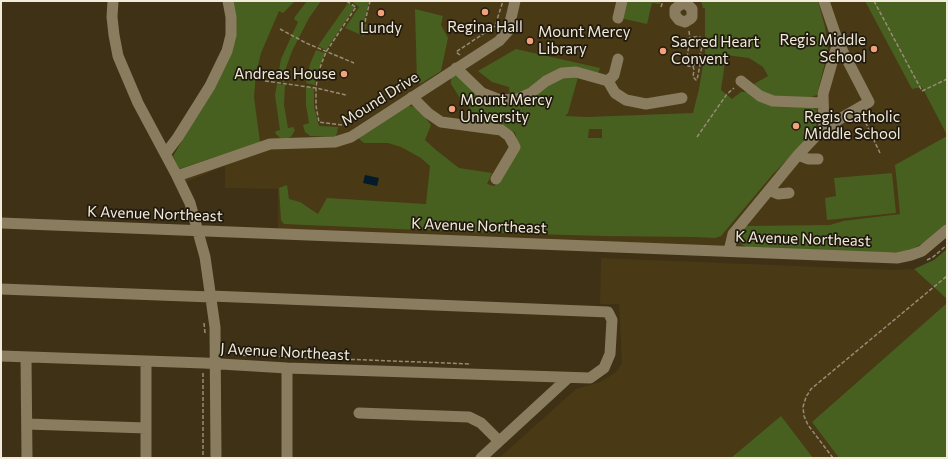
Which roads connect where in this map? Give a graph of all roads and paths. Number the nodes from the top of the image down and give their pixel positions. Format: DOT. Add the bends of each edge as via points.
graph roads {
  1 [pos="113,1"];
  2 [pos="228,1"];
  3 [pos="346,1"];
  4 [pos="370,1"];
  5 [pos="515,1"];
  6 [pos="622,1"];
  7 [pos="663,1"];
  8 [pos="824,1"];
  9 [pos="874,1"];
  10 [pos="687,2"];
  11 [pos="662,7"];
  12 [pos="618,18"];
  13 [pos="365,22"];
  14 [pos="685,22"];
  15 [pos="280,30"];
  16 [pos="690,39"];
  17 [pos="838,42"];
  18 [pos="326,52"];
  19 [pos="618,59"];
  20 [pos="698,61"];
  21 [pos="354,62"];
  22 [pos="693,66"];
  23 [pos="456,68"];
  24 [pos="947,78"];
  25 [pos="265,81"];
  26 [pos="608,81"];
  27 [pos="741,81"];
  28 [pos="316,88"];
  29 [pos="346,94"];
  30 [pos="412,97"];
  31 [pos="682,98"];
  32 [pos="823,103"];
  33 [pos="858,108"];
  34 [pos="342,125"];
  35 [pos="824,130"];
  36 [pos="697,137"];
  37 [pos="166,153"];
  38 [pos="880,153"];
  39 [pos="798,155"];
  40 [pos="818,159"];
  41 [pos="178,176"];
  42 [pos="496,179"];
  43 [pos="769,190"];
  44 [pos="789,193"];
  45 [pos="1,222"];
  46 [pos="198,230"];
  47 [pos="947,230"];
  48 [pos="729,251"];
  49 [pos="947,276"];
  50 [pos="1,289"];
  51 [pos="211,297"];
  52 [pos="232,354"];
  53 [pos="1,356"];
  54 [pos="26,357"];
  55 [pos="146,361"];
  56 [pos="216,364"];
  57 [pos="474,364"];
  58 [pos="287,368"];
  59 [pos="203,369"];
  60 [pos="568,378"];
  61 [pos="359,413"];
  62 [pos="26,424"];
  63 [pos="146,428"];
  64 [pos="499,441"];
  65 [pos="27,458"];
  66 [pos="146,458"];
  67 [pos="203,458"];
  68 [pos="216,458"];
  69 [pos="287,458"];
  70 [pos="481,458"];
  71 [pos="833,458"];
  1 -- 37 [label="street" via="112,17 118,56 138,103"];
  2 -- 37 [label="street" via="231,34 227,51 210,86"];
  3 -- 18 [label="path" via="356,7"];
  4 -- 13 [label="path"];
  5 -- 23 [label="street, Mound Drive" via="508,31 499,41"];
  6 -- 12 [label="street"];
  7 -- 11 [label="path"];
  8 -- 17 [label="street"];
  9 -- 24 [label="path" via="922,91"];
  10 -- 14 [label="street" via="677,6 675,10 676,18"];
  14 -- 16 [label="path"];
  15 -- 18 [label="path"];
  16 -- 20 [label="path" via="697,36 702,41"];
  16 -- 22 [label="path" via="686,64"];
  17 -- 32 [label="street" via="823,94"];
  17 -- 33 [label="street" via="869,102"];
  18 -- 21 [label="path"];
  18 -- 28 [label="path" via="318,73"];
  19 -- 26 [label="street" via="614,75"];
  20 -- 22 [label="path"];
  20 -- 22 [label="path" via="700,65 697,80 693,77"];
  23 -- 26 [label="street" via="482,93 500,100 516,99 531,93 562,73 576,72"];
  23 -- 30 [label="street, Mound Drive"];
  25 -- 28 [label="path"];
  26 -- 31 [label="street" via="615,93 626,100 646,104"];
  27 -- 32 [label="street" via="760,96 773,101"];
  27 -- 36 [label="path" via="727,94"];
  28 -- 29 [label="path"];
  28 -- 34 [label="path" via="319,122"];
  30 -- 41 [label="street, Mound Drive" via="351,137 335,142 270,144"];
  30 -- 42 [label="street" via="428,113 442,122 501,130 508,136 514,147"];
  32 -- 35 [label="street"];
  33 -- 35 [label="street"];
  33 -- 38 [label="path"];
  35 -- 39 [label="street"];
  37 -- 41 [label="street"];
  39 -- 40 [label="street"];
  39 -- 43 [label="street"];
  41 -- 46 [label="street"];
  43 -- 44 [label="street" via="778,194"];
  43 -- 48 [label="street" via="733,234"];
  45 -- 46 [label="street, K Avenue Northeast"];
  46 -- 48 [label="street, K Avenue Northeast"];
  46 -- 51 [label="street"];
  47 -- 48 [label="street, K Avenue Northeast" via="922,251 897,258"];
  49 -- 71 [label="path" via="811,389 803,407 804,416"];
  50 -- 51 [label="street"];
  51 -- 56 [label="street"];
  51 -- 60 [label="street, J Avenue Northeast" via="608,312 612,320 610,354 604,368 590,378"];
  52 -- 57 [label="path"];
  53 -- 54 [label="street, J Avenue Northeast"];
  54 -- 55 [label="street, J Avenue Northeast"];
  54 -- 62 [label="street"];
  55 -- 56 [label="street, J Avenue Northeast"];
  55 -- 63 [label="street"];
  56 -- 58 [label="street, J Avenue Northeast"];
  56 -- 68 [label="street"];
  58 -- 60 [label="street, J Avenue Northeast"];
  58 -- 69 [label="street"];
  59 -- 67 [label="path"];
  60 -- 64 [label="street"];
  61 -- 64 [label="street" via="469,417 481,423"];
  62 -- 63 [label="street"];
  62 -- 65 [label="street"];
  63 -- 66 [label="street"];
  64 -- 70 [label="street"];
}
